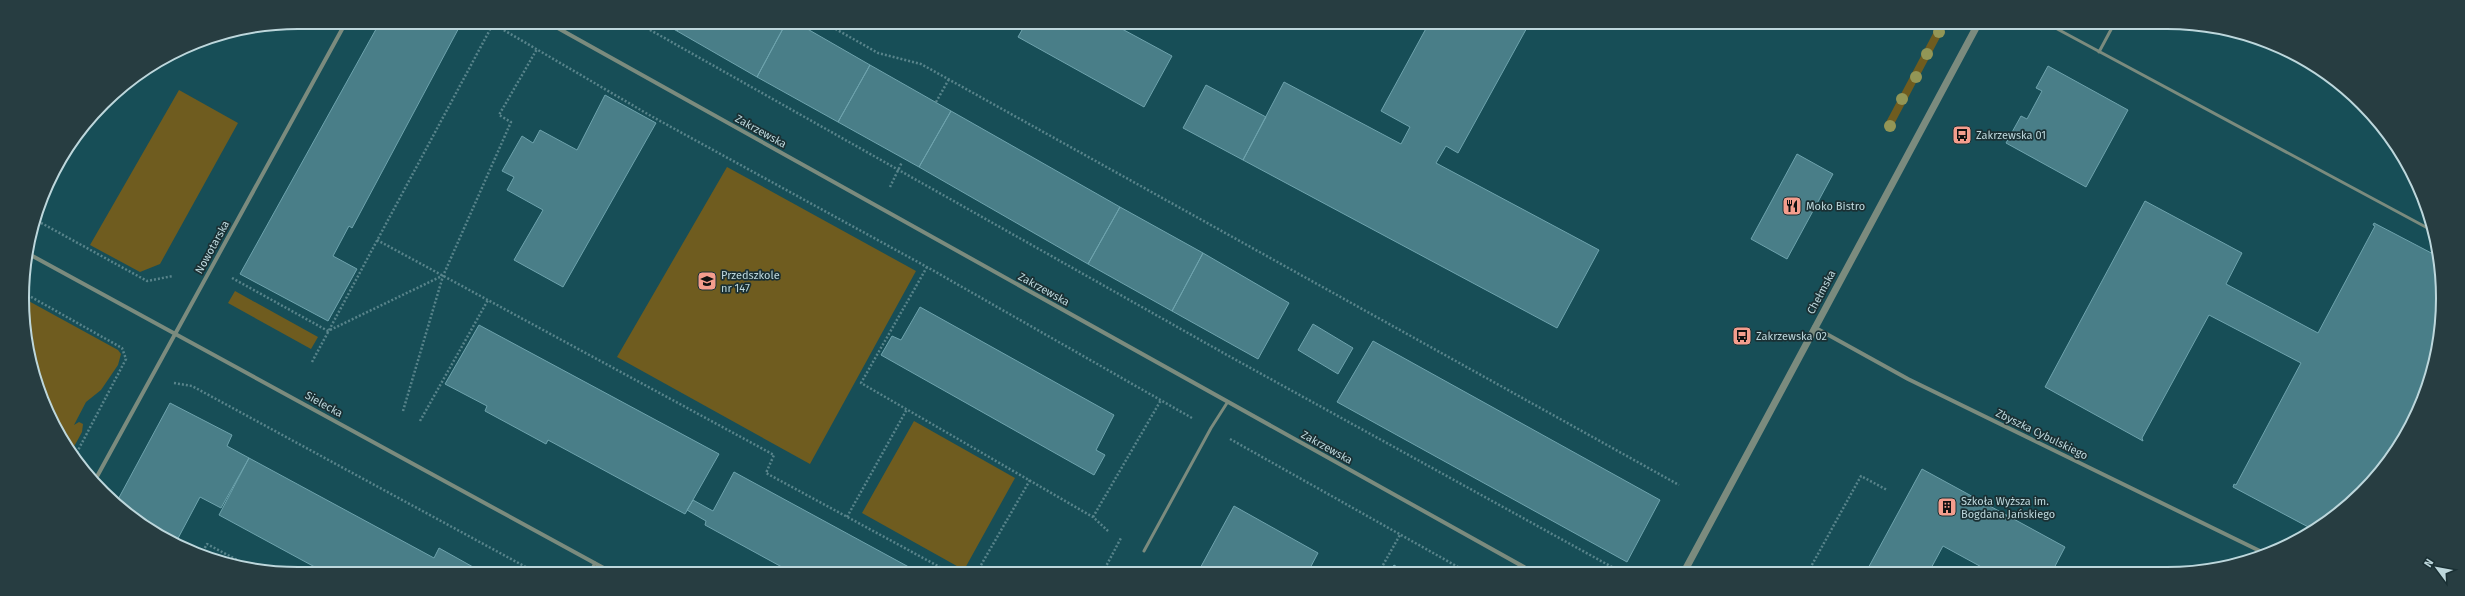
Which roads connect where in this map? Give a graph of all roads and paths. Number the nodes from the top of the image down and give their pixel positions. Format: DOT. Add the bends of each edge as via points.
graph roads {
  1 [pos="342,29"];
  2 [pos="489,29"];
  3 [pos="502,29"];
  4 [pos="559,29"];
  5 [pos="649,29"];
  6 [pos="836,29"];
  7 [pos="1975,29"];
  8 [pos="2057,29"];
  9 [pos="2112,29"];
  10 [pos="537,49"];
  11 [pos="2100,52"];
  12 [pos="949,79"];
  13 [pos="936,102"];
  14 [pos="902,162"];
  15 [pos="899,168"];
  16 [pos="40,222"];
  17 [pos="2427,228"];
  18 [pos="377,240"];
  19 [pos="32,256"];
  20 [pos="927,267"];
  21 [pos="173,276"];
  22 [pos="443,276"];
  23 [pos="232,278"];
  24 [pos="29,296"];
  25 [pos="488,300"];
  26 [pos="1814,327"];
  27 [pos="328,331"];
  28 [pos="175,334"];
  29 [pos="312,362"];
  30 [pos="169,382"];
  31 [pos="1161,400"];
  32 [pos="1227,403"];
  33 [pos="907,409"];
  34 [pos="403,411"];
  35 [pos="420,421"];
  36 [pos="1211,428"];
  37 [pos="77,452"];
  38 [pos="97,476"];
  39 [pos="1030,480"];
  40 [pos="1679,485"];
  41 [pos="1887,490"];
  42 [pos="847,517"];
  43 [pos="1093,517"];
  44 [pos="1108,531"];
  45 [pos="1400,535"];
  46 [pos="1121,538"];
  47 [pos="204,550"];
  48 [pos="1144,551"];
  49 [pos="2259,551"];
  50 [pos="237,560"];
  51 [pos="595,562"];
  52 [pos="526,567"];
  53 [pos="592,567"];
  54 [pos="604,567"];
  55 [pos="940,567"];
  56 [pos="980,567"];
  57 [pos="1106,567"];
  58 [pos="1382,567"];
  59 [pos="1458,567"];
  60 [pos="1524,567"];
  61 [pos="1612,567"];
  62 [pos="1687,567"];
  63 [pos="1811,567"];
  1 -- 28 [label="street, Nowotarska"];
  2 -- 18 [label="path"];
  3 -- 10 [label="path"];
  4 -- 32 [label="street, Zakrzewska"];
  5 -- 15 [label="path"];
  6 -- 12 [label="path" via="878,53 921,64"];
  7 -- 26 [label="street, Chełmska"];
  8 -- 11 [label="lane"];
  9 -- 11 [label="lane"];
  10 -- 20 [label="path" via="651,116"];
  10 -- 22 [label="path" via="499,115 511,122"];
  11 -- 17 [label="lane"];
  12 -- 13 [label="path"];
  12 -- 40 [label="path"];
  14 -- 15 [label="path"];
  15 -- 61 [label="path" via="1227,355"];
  16 -- 21 [label="path" via="147,281"];
  18 -- 22 [label="path"];
  18 -- 27 [label="path"];
  19 -- 28 [label="street, Sielecka"];
  20 -- 31 [label="path"];
  20 -- 33 [label="path" via="861,383"];
  22 -- 25 [label="path"];
  22 -- 27 [label="path"];
  22 -- 34 [label="path"];
  23 -- 27 [label="path"];
  24 -- 37 [label="path" via="122,348 126,359"];
  25 -- 35 [label="path"];
  25 -- 42 [label="path" via="774,455 766,473"];
  26 -- 49 [label="street, Zbyszka Cybulskiego" via="1908,379"];
  26 -- 62 [label="street, Chełmska"];
  27 -- 29 [label="path"];
  28 -- 38 [label="street, Nowotarska"];
  28 -- 51 [label="street, Sielecka"];
  30 -- 52 [label="path" via="192,386"];
  31 -- 36 [label="path"];
  31 -- 43 [label="path"];
  32 -- 36 [label="lane"];
  32 -- 60 [label="street, Zakrzewska"];
  33 -- 39 [label="path"];
  33 -- 42 [label="path"];
  36 -- 45 [label="path"];
  36 -- 48 [label="lane"];
  39 -- 43 [label="path"];
  39 -- 56 [label="path"];
  41 -- 63 [label="path" via="1861,476"];
  42 -- 55 [label="path"];
  43 -- 44 [label="path"];
  45 -- 58 [label="path"];
  45 -- 59 [label="path"];
  46 -- 57 [label="path"];
  47 -- 50 [label="path" via="207,544"];
  51 -- 53 [label="lane"];
  51 -- 54 [label="street, Sielecka"];
}
